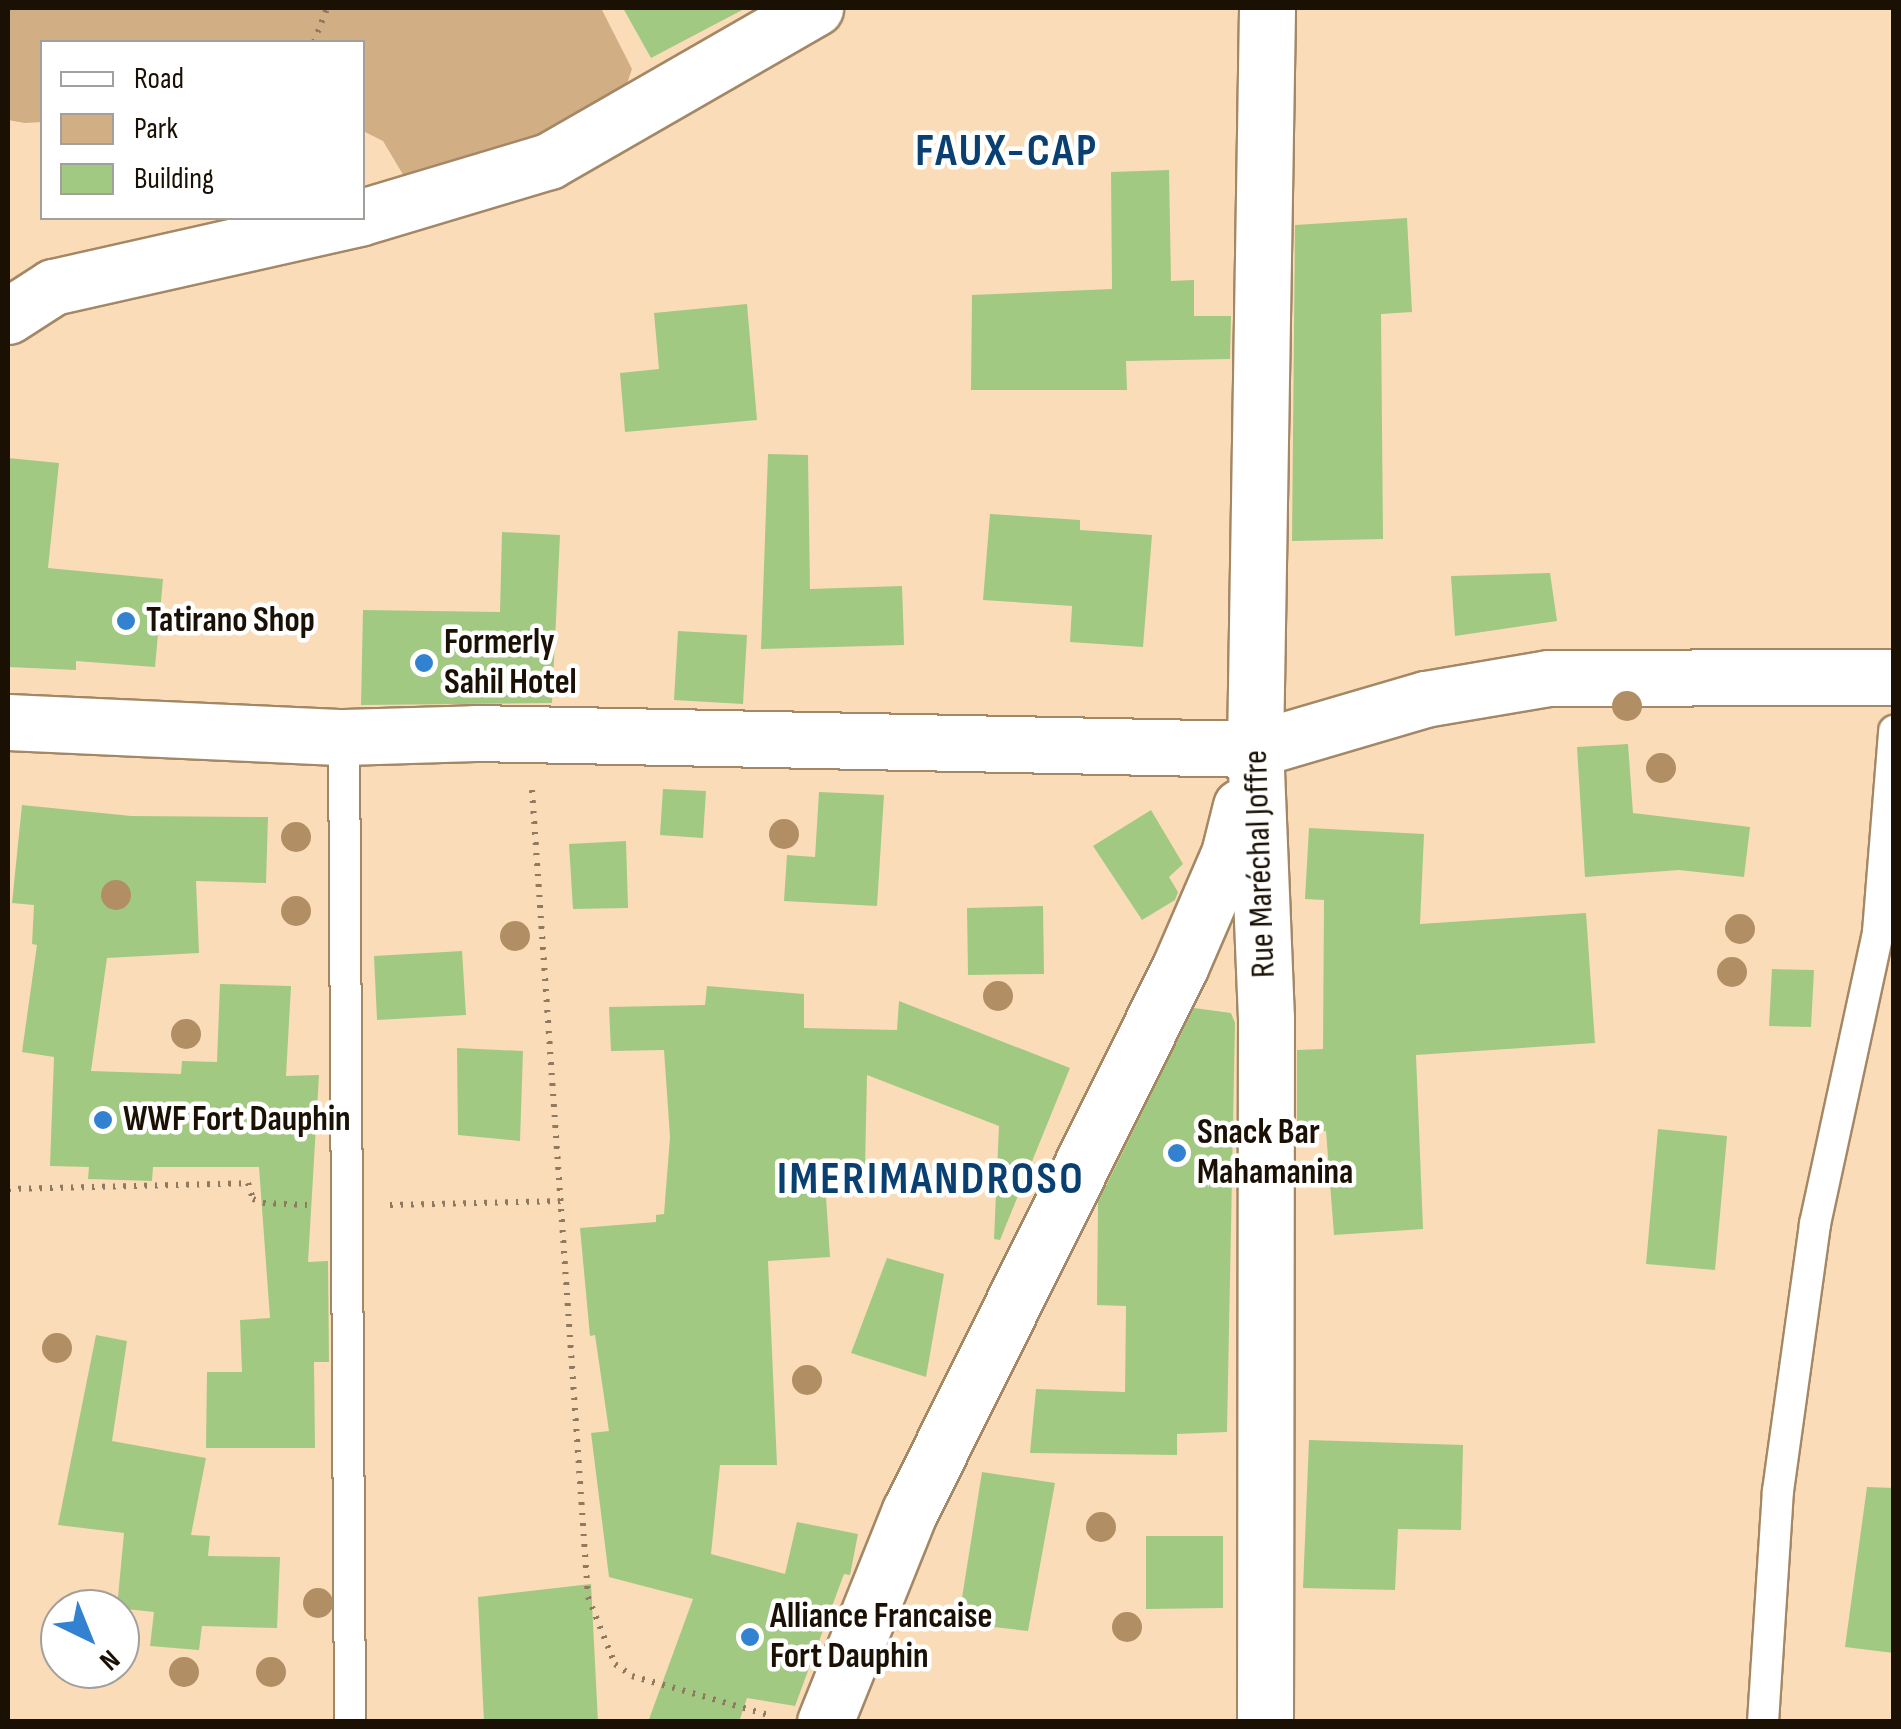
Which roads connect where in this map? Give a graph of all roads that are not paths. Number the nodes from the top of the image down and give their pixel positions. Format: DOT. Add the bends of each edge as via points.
graph roads {
  1 [pos="815,8"];
  2 [pos="1267,8"];
  3 [pos="365,215"];
  4 [pos="347,220"];
  5 [pos="8,316"];
  6 [pos="1894,677"];
  7 [pos="8,722"];
  8 [pos="1894,731"];
  9 [pos="344,738"];
  10 [pos="1255,749"];
  11 [pos="350,1722"];
  12 [pos="825,1722"];
  13 [pos="1266,1722"];
  14 [pos="1762,1722"];
  1 -- 3 [label="street" via="549,160"];
  2 -- 10 [label="street, Rue Maréchal Joffre"];
  4 -- 5 [label="street" via="72,282"];
  6 -- 10 [label="street" via="1549,678 1425,700"];
  7 -- 9 [label="street"];
  8 -- 14 [label="lane" via="1878,932 1815,1224 1780,1472"];
  9 -- 10 [label="street" via="528,734"];
  9 -- 11 [label="lane"];
  10 -- 12 [label="street" via="1229,854 1206,910 910,1511"];
  10 -- 13 [label="street, Rue Maréchal Joffre" via="1266,1019"];
}
